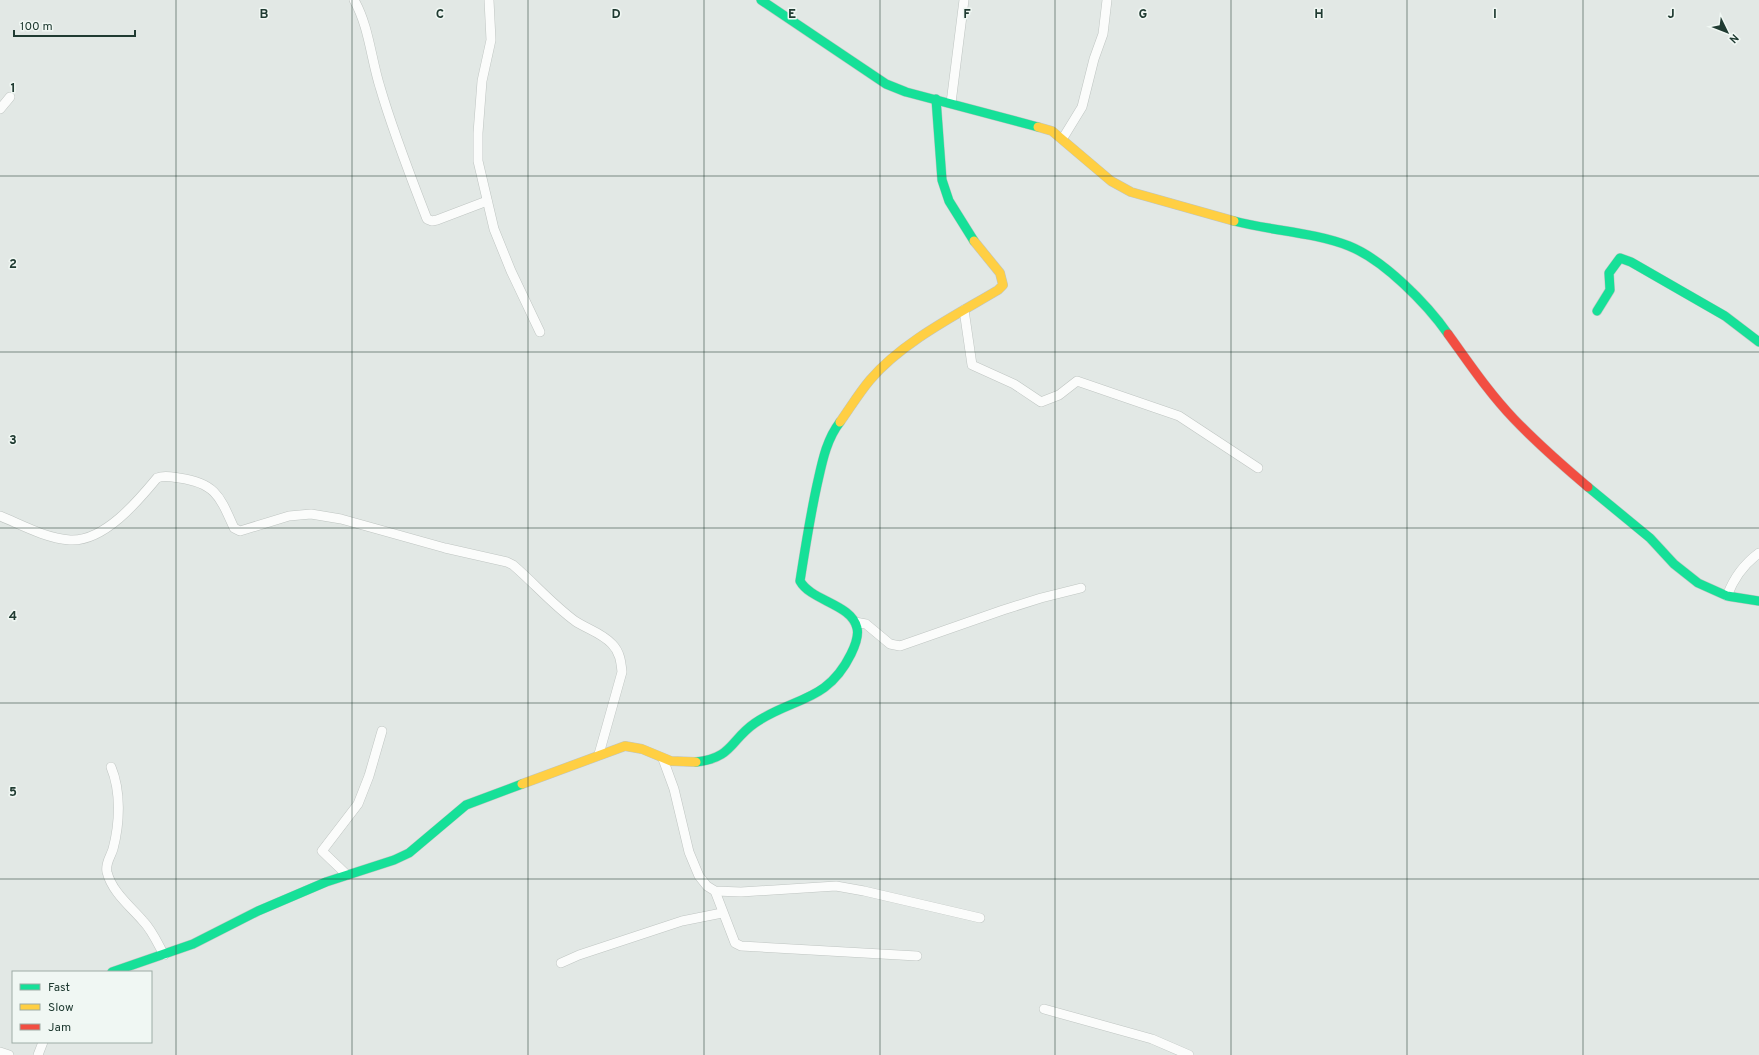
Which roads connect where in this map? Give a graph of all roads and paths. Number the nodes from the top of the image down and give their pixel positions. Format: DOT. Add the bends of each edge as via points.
graph roads {
  1 [pos="354,0"];
  2 [pos="489,0"];
  3 [pos="761,0"];
  4 [pos="964,0"];
  5 [pos="1107,0"];
  6 [pos="10,97"];
  7 [pos="936,99"];
  8 [pos="951,103"];
  9 [pos="0,109"];
  10 [pos="1062,138"];
  11 [pos="487,201"];
  12 [pos="964,310"];
  13 [pos="1597,311"];
  14 [pos="540,332"];
  15 [pos="1759,342"];
  16 [pos="1258,468"];
  17 [pos="0,516"];
  18 [pos="1759,553"];
  19 [pos="1081,588"];
  20 [pos="1727,596"];
  21 [pos="1759,601"];
  22 [pos="855,622"];
  23 [pos="382,731"];
  24 [pos="599,754"];
  25 [pos="663,759"];
  26 [pos="111,767"];
  27 [pos="347,875"];
  28 [pos="715,891"];
  29 [pos="722,913"];
  30 [pos="980,918"];
  31 [pos="164,955"];
  32 [pos="917,956"];
  33 [pos="561,963"];
  34 [pos="115,971"];
  35 [pos="1044,1009"];
  36 [pos="43,1043"];
  37 [pos="0,1052"];
  38 [pos="9,1055"];
  39 [pos="38,1055"];
  40 [pos="1189,1055"];
  1 -- 11 [label="street" via="367,34 389,114 427,219 437,220"];
  2 -- 11 [label="street" via="491,40 482,81 478,133 478,161"];
  3 -- 7 [label="street" via="886,84"];
  4 -- 8 [label="street"];
  5 -- 10 [label="street" via="1103,34 1082,107"];
  6 -- 9 [label="street"];
  7 -- 8 [label="street"];
  7 -- 12 [label="street" via="942,180 949,201 978,247 1004,280 998,290"];
  8 -- 10 [label="street" via="1052,130"];
  10 -- 20 [label="street" via="1111,181 1131,192 1245,224 1317,237 1349,246 1385,267 1438,318 1512,418 1555,459 1650,538 1674,564 1698,583"];
  11 -- 14 [label="street" via="494,229"];
  12 -- 16 [label="street" via="972,364 1014,384 1041,402 1059,395 1077,381 1179,416"];
  12 -- 22 [label="street" via="902,350 871,379 834,430 824,455 809,522 800,582 804,588 848,614"];
  13 -- 15 [label="street" via="1610,290 1609,273 1620,258 1725,316"];
  17 -- 24 [label="street" via="48,536 71,540 87,537 115,523 157,478 162,476 188,479 208,486 219,496 234,528 240,531 289,516 311,514 507,562 570,616 607,639 617,649 622,661 622,672"];
  18 -- 20 [label="street" via="1737,575"];
  19 -- 22 [label="street" via="1003,610 900,646 890,644 866,624"];
  20 -- 21 [label="street"];
  22 -- 25 [label="street" via="858,629 855,648 825,688 756,722 745,730 724,754 700,762 686,763"];
  23 -- 27 [label="street" via="358,804 322,851"];
  24 -- 25 [label="street" via="633,746"];
  24 -- 27 [label="street" via="466,805 409,853"];
  25 -- 28 [label="street" via="674,789 689,852 699,876"];
  26 -- 31 [label="street" via="117,780 118,808 116,838 107,871 114,887 144,922"];
  27 -- 31 [label="street" via="258,911 193,944"];
  28 -- 29 [label="street"];
  28 -- 30 [label="street" via="741,892 836,886"];
  29 -- 32 [label="street" via="735,943 741,946"];
  29 -- 33 [label="street" via="682,920"];
  31 -- 34 [label="street"];
  35 -- 40 [label="street" via="1152,1038"];
  36 -- 39 [label="street"];
  37 -- 38 [label="street"];
}
